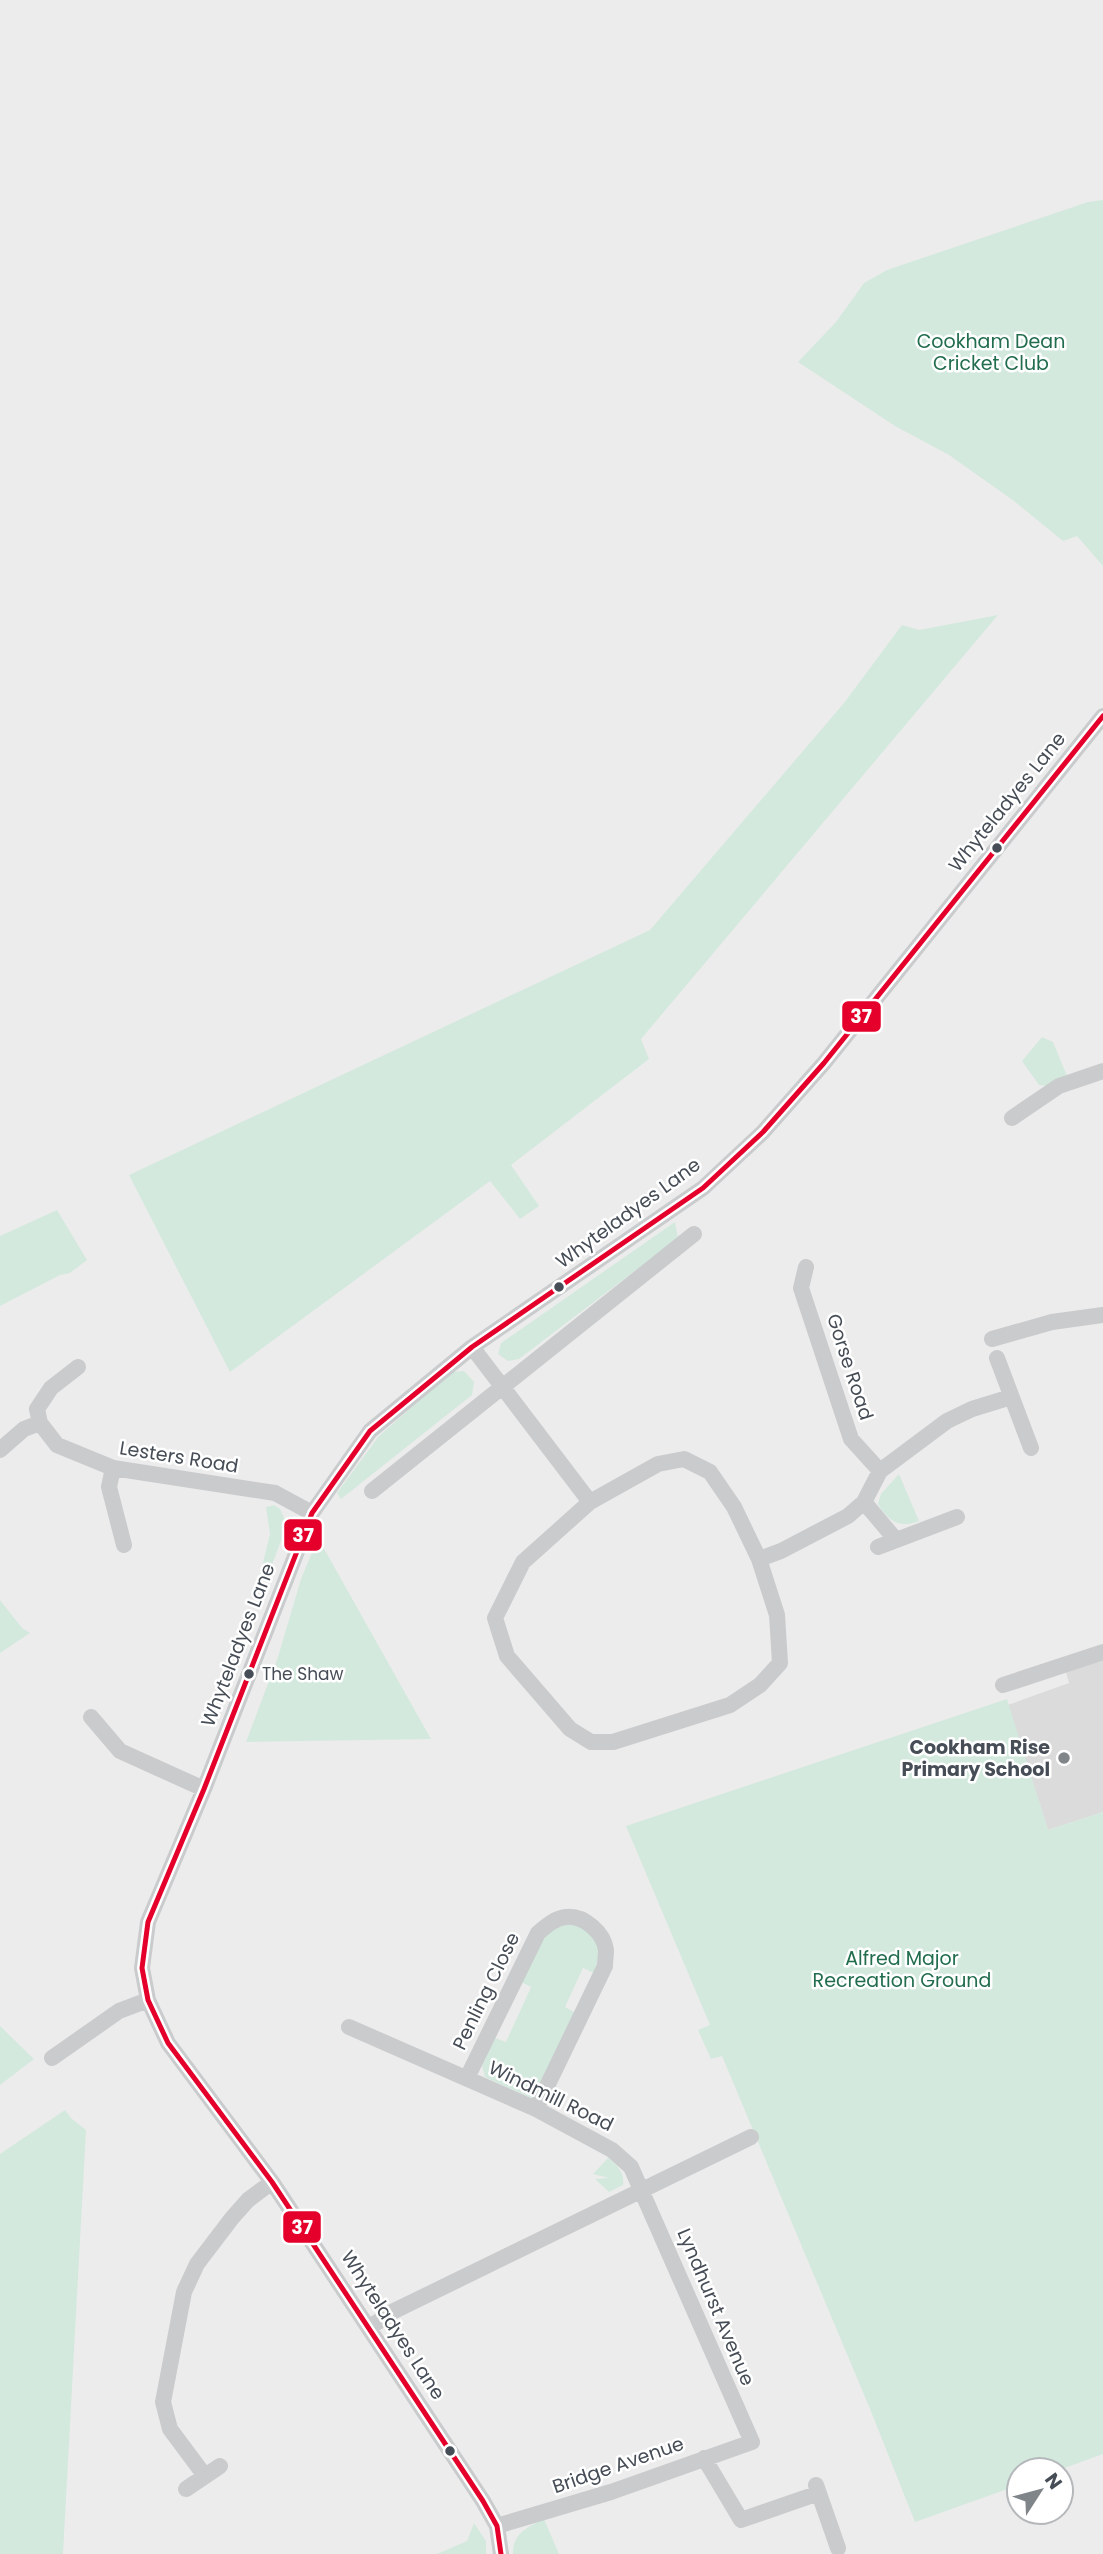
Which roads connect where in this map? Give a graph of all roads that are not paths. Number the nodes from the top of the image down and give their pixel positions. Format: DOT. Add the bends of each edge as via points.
graph roads {
  1 [pos="1103,716"];
  2 [pos="1103,1071"];
  3 [pos="1012,1118"];
  4 [pos="694,1234"];
  5 [pos="806,1267"];
  6 [pos="1103,1315"];
  7 [pos="992,1339"];
  8 [pos="472,1347"];
  9 [pos="997,1358"];
  10 [pos="78,1367"];
  11 [pos="502,1388"];
  12 [pos="1011,1397"];
  13 [pos="40,1423"];
  14 [pos="1031,1448"];
  15 [pos="0,1450"];
  16 [pos="113,1468"];
  17 [pos="880,1471"];
  18 [pos="372,1491"];
  19 [pos="590,1502"];
  20 [pos="864,1502"];
  21 [pos="312,1513"];
  22 [pos="957,1517"];
  23 [pos="896,1540"];
  24 [pos="124,1545"];
  25 [pos="878,1547"];
  26 [pos="759,1559"];
  27 [pos="1103,1652"];
  28 [pos="1003,1685"];
  29 [pos="91,1717"];
  30 [pos="204,1789"];
  31 [pos="148,2000"];
  32 [pos="349,2027"];
  33 [pos="52,2058"];
  34 [pos="467,2078"];
  35 [pos="536,2109"];
  36 [pos="751,2137"];
  37 [pos="272,2182"];
  38 [pos="642,2188"];
  39 [pos="370,2327"];
  40 [pos="752,2442"];
  41 [pos="704,2458"];
  42 [pos="220,2466"];
  43 [pos="205,2476"];
  44 [pos="186,2489"];
  45 [pos="497,2526"];
  46 [pos="838,2548"];
  47 [pos="501,2554"];
  1 -- 8 [label="street, Whyteladyes Lane" via="824,1063 763,1132 694,1195"];
  2 -- 3 [label="street" via="1059,1086"];
  4 -- 11 [label="street"];
  5 -- 17 [label="street, Gorse Road" via="801,1288 851,1439"];
  6 -- 7 [label="street" via="1052,1322"];
  8 -- 11 [label="street"];
  8 -- 21 [label="street, Whyteladyes Lane" via="370,1431"];
  9 -- 12 [label="street"];
  10 -- 13 [label="street" via="51,1388 37,1409"];
  11 -- 18 [label="street"];
  11 -- 19 [label="street"];
  12 -- 14 [label="street"];
  12 -- 17 [label="street" via="947,1421"];
  13 -- 15 [label="street" via="24,1429"];
  13 -- 16 [label="street, Lesters Road" via="57,1445"];
  16 -- 21 [label="street, Lesters Road" via="275,1493"];
  16 -- 24 [label="street" via="109,1487"];
  17 -- 20 [label="street"];
  19 -- 26 [label="street" via="658,1464 684,1459 710,1472 734,1507"];
  19 -- 26 [label="street" via="523,1562 495,1618 507,1656 570,1729 591,1742 613,1742 730,1705 760,1685 780,1663 777,1615"];
  20 -- 23 [label="street"];
  20 -- 26 [label="street" via="848,1516"];
  21 -- 30 [label="street, Whyteladyes Lane"];
  22 -- 23 [label="street"];
  23 -- 25 [label="street"];
  27 -- 28 [label="street"];
  29 -- 30 [label="street" via="120,1751"];
  30 -- 31 [label="street, Whyteladyes Lane" via="148,1922 142,1968"];
  31 -- 33 [label="street" via="119,2011"];
  31 -- 37 [label="street, Whyteladyes Lane" via="168,2043"];
  32 -- 34 [label="street, Windmill Road"];
  34 -- 35 [label="street, Windmill Road"];
  34 -- 35 [label="street, Penling Close" via="538,1933 568,1916 584,1921 600,1933 606,1948 605,1966"];
  35 -- 38 [label="street, Windmill Road" via="612,2150 631,2166"];
  36 -- 38 [label="street"];
  37 -- 39 [label="street, Whyteladyes Lane"];
  37 -- 43 [label="street" via="232,2218 197,2264 184,2292 163,2402 170,2429"];
  38 -- 39 [label="street"];
  38 -- 40 [label="street, Lyndhurst Avenue"];
  39 -- 45 [label="street, Whyteladyes Lane"];
  40 -- 41 [label="street, Bridge Avenue"];
  41 -- 45 [label="street, Bridge Avenue"];
  41 -- 46 [label="street" via="741,2519 817,2487"];
  42 -- 43 [label="street"];
  43 -- 44 [label="street"];
  45 -- 47 [label="street, Whyteladyes Lane"];
}
